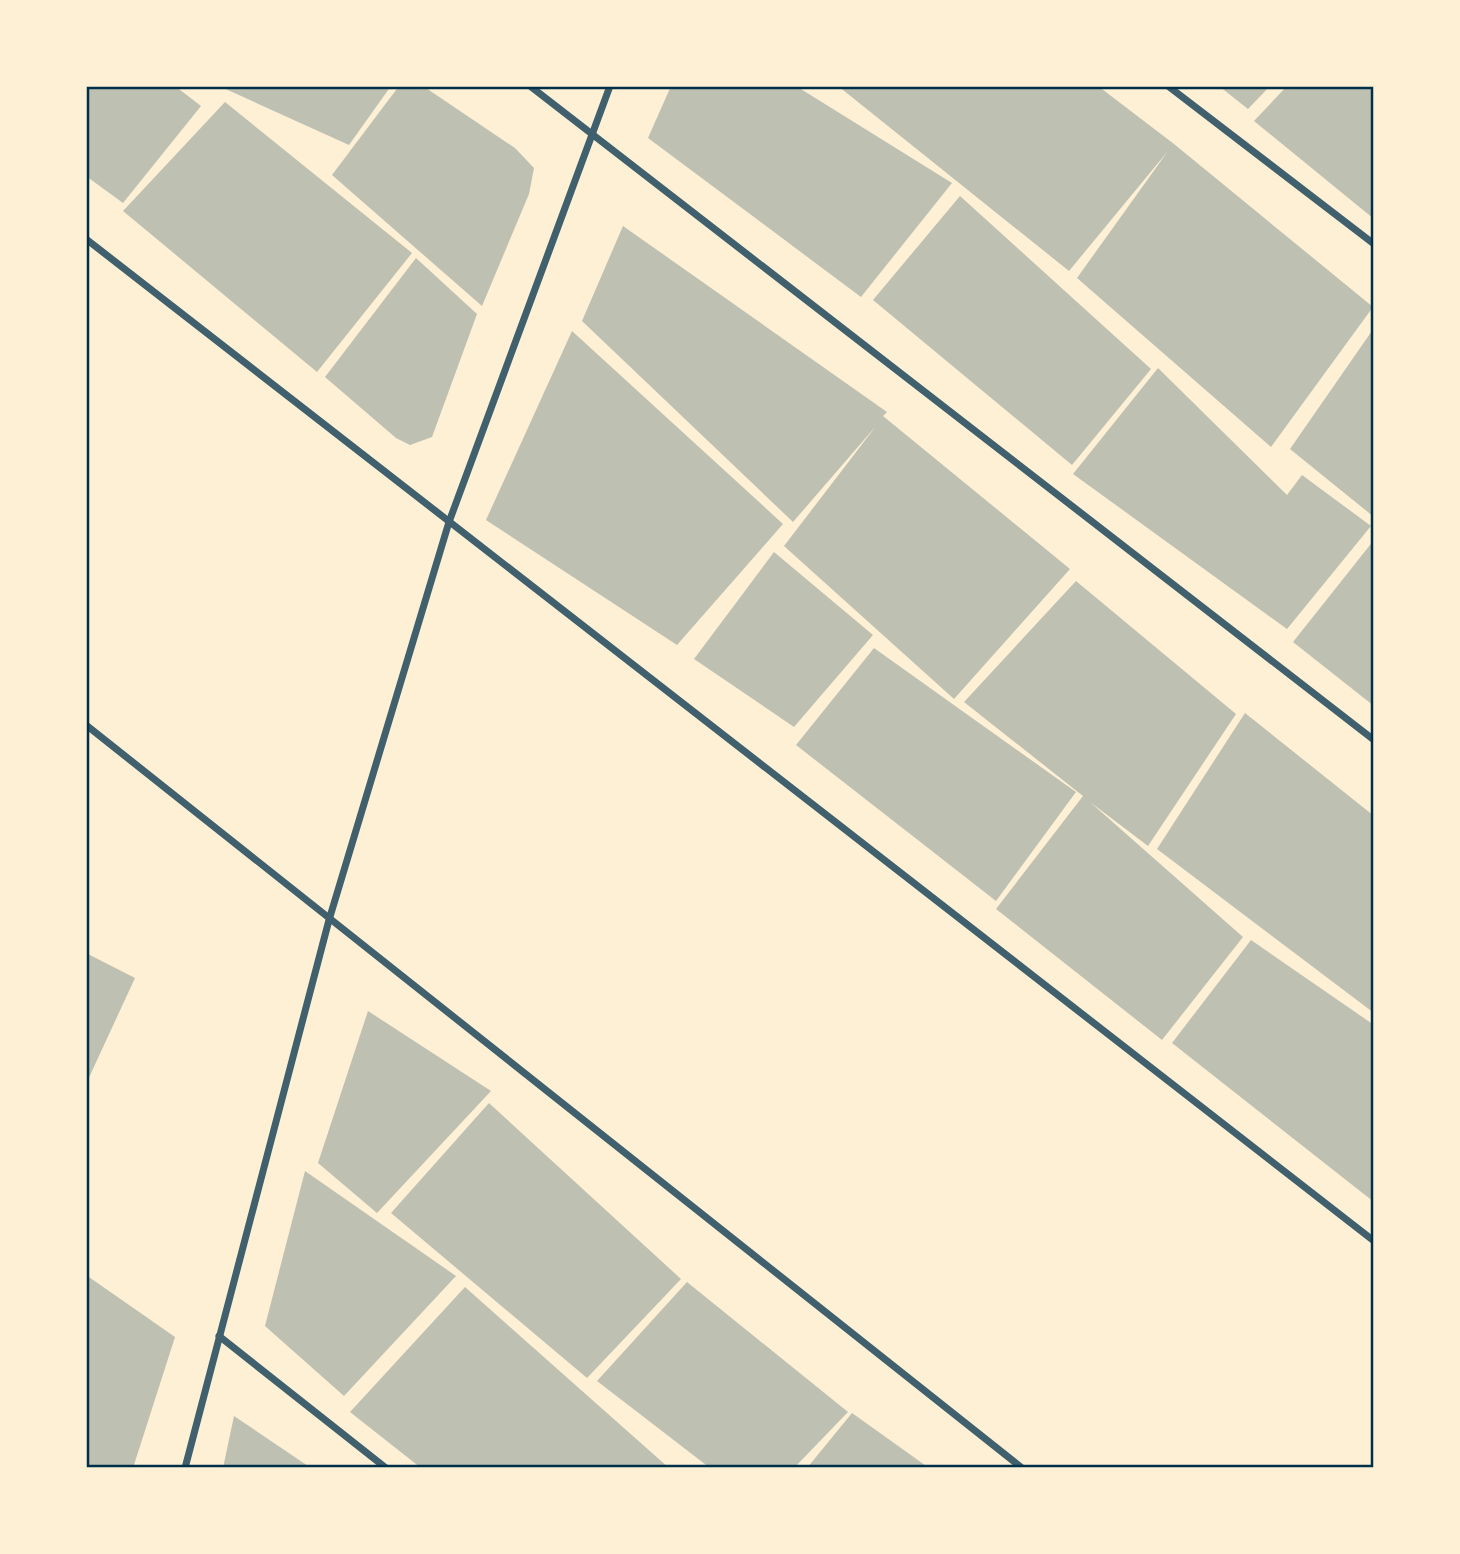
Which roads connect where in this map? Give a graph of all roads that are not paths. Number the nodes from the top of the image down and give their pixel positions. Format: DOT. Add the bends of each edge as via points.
graph roads {
  1 [pos="530,86"];
  2 [pos="610,86"];
  3 [pos="1168,86"];
  4 [pos="591,133"];
  5 [pos="86,239"];
  6 [pos="1374,244"];
  7 [pos="449,522"];
  8 [pos="86,725"];
  9 [pos="1374,740"];
  10 [pos="329,920"];
  11 [pos="1374,1241"];
  12 [pos="219,1336"];
  13 [pos="185,1468"];
  14 [pos="386,1468"];
  15 [pos="1022,1468"];
  1 -- 4 [label="street"];
  2 -- 4 [label="street"];
  3 -- 6 [label="street"];
  4 -- 7 [label="street"];
  4 -- 9 [label="street"];
  5 -- 7 [label="street"];
  7 -- 10 [label="street"];
  7 -- 11 [label="street"];
  8 -- 10 [label="street"];
  10 -- 12 [label="street"];
  10 -- 15 [label="street"];
  12 -- 13 [label="street"];
  12 -- 14 [label="street"];
}
